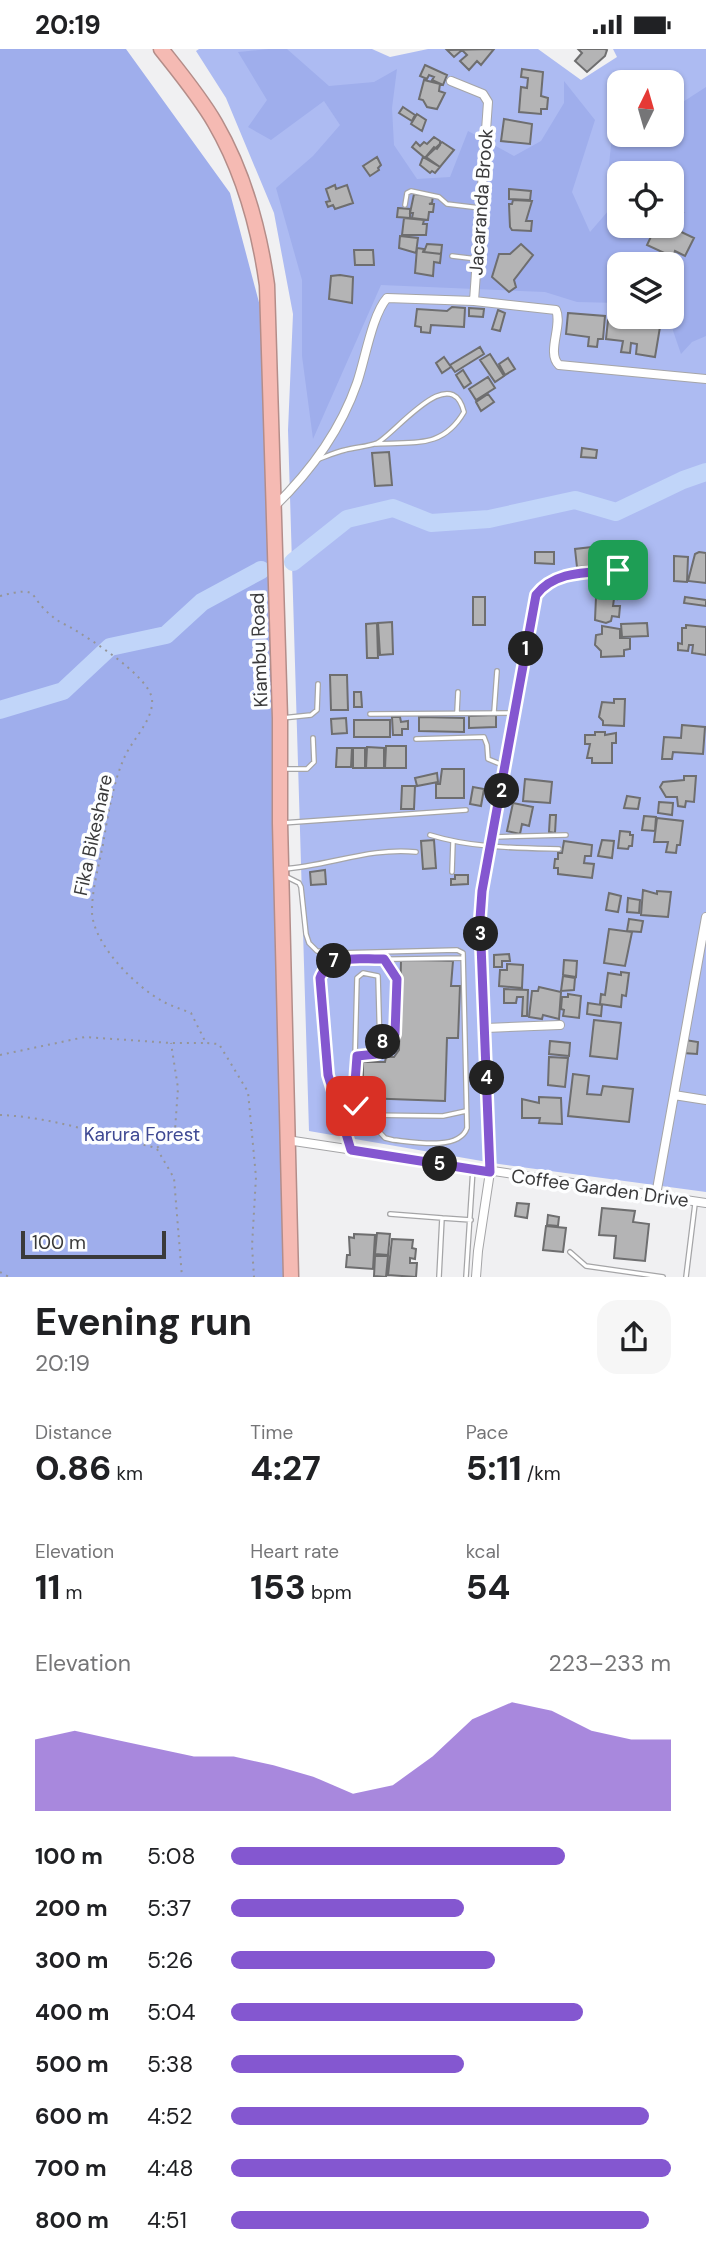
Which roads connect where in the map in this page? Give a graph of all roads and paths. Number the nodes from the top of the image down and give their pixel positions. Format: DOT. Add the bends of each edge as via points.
graph roads {
  1 [pos="162,49"];
  2 [pos="451,81"];
  3 [pos="405,205"];
  4 [pos="482,208"];
  5 [pos="452,256"];
  6 [pos="478,259"];
  7 [pos="474,301"];
  8 [pos="706,379"];
  9 [pos="376,444"];
  10 [pos="319,459"];
  11 [pos="274,507"];
  12 [pos="618,570"];
  13 [pos="0,596"];
  14 [pos="497,671"];
  15 [pos="318,684"];
  16 [pos="458,692"];
  17 [pos="457,712"];
  18 [pos="494,712"];
  19 [pos="370,714"];
  20 [pos="515,714"];
  21 [pos="280,718"];
  22 [pos="313,738"];
  23 [pos="416,739"];
  24 [pos="507,767"];
  25 [pos="279,769"];
  26 [pos="466,810"];
  27 [pos="280,823"];
  28 [pos="430,835"];
  29 [pos="566,835"];
  30 [pos="453,842"];
  31 [pos="491,842"];
  32 [pos="559,849"];
  33 [pos="416,852"];
  34 [pos="282,872"];
  35 [pos="452,872"];
  36 [pos="706,917"];
  37 [pos="705,932"];
  38 [pos="441,950"];
  39 [pos="379,952"];
  40 [pos="463,958"];
  41 [pos="384,959"];
  42 [pos="441,959"];
  43 [pos="560,1025"];
  44 [pos="486,1028"];
  45 [pos="172,1043"];
  46 [pos="206,1043"];
  47 [pos="380,1043"];
  48 [pos="0,1055"];
  49 [pos="357,1056"];
  50 [pos="674,1095"];
  51 [pos="706,1100"];
  52 [pos="466,1111"];
  53 [pos="0,1115"];
  54 [pos="364,1115"];
  55 [pos="287,1140"];
  56 [pos="157,1148"];
  57 [pos="351,1150"];
  58 [pos="473,1169"];
  59 [pos="490,1172"];
  60 [pos="656,1195"];
  61 [pos="696,1202"];
  62 [pos="706,1203"];
  63 [pos="390,1213"];
  64 [pos="442,1217"];
  65 [pos="471,1220"];
  66 [pos="570,1252"];
  67 [pos="0,1272"];
  68 [pos="9,1277"];
  69 [pos="182,1277"];
  70 [pos="254,1277"];
  71 [pos="291,1277"];
  72 [pos="439,1277"];
  73 [pos="466,1277"];
  74 [pos="477,1277"];
  75 [pos="663,1277"];
  76 [pos="686,1277"];
  1 -- 11 [label="highway, Kiambu Road" via="215,123 254,214 269,307"];
  2 -- 4 [label="street, Jacaranda Brook" via="483,94 488,102"];
  3 -- 4 [label="lane" via="411,191 439,197 447,204"];
  4 -- 6 [label="street, Jacaranda Brook"];
  5 -- 6 [label="lane"];
  6 -- 7 [label="street, Jacaranda Brook"];
  7 -- 8 [label="street, Jacaranda Brook" via="556,310 554,357 559,365"];
  7 -- 10 [label="street, Jacaranda Brook" via="387,297 356,385"];
  9 -- 9 [label="lane" via="424,401 449,395 457,398 464,412 438,439 413,445"];
  9 -- 10 [label="lane"];
  10 -- 11 [label="street, Jacaranda Brook"];
  11 -- 21 [label="highway, Kiambu Road"];
  12 -- 20 [label="street" via="556,577 536,595"];
  13 -- 46 [label="path, Fika Bikeshare" via="27,591 37,597 50,615 98,644 150,690 150,713 124,757 96,874 92,914 98,936 115,960 161,1000 191,1013"];
  14 -- 18 [label="lane"];
  15 -- 21 [label="lane" via="317,710 311,715"];
  16 -- 17 [label="lane"];
  17 -- 18 [label="lane"];
  17 -- 19 [label="lane"];
  18 -- 20 [label="lane"];
  20 -- 24 [label="street"];
  21 -- 25 [label="highway, Kiambu Road"];
  22 -- 25 [label="lane" via="314,762 307,769"];
  23 -- 24 [label="lane" via="484,737 488,759"];
  24 -- 31 [label="street"];
  25 -- 27 [label="highway, Kiambu Road"];
  26 -- 27 [label="lane"];
  27 -- 34 [label="highway, Kiambu Road"];
  28 -- 30 [label="lane"];
  29 -- 31 [label="lane"];
  30 -- 31 [label="lane"];
  30 -- 35 [label="lane"];
  31 -- 32 [label="lane"];
  31 -- 44 [label="street" via="480,919"];
  33 -- 34 [label="lane" via="382,852"];
  34 -- 39 [label="lane" via="301,887 306,934 317,951"];
  34 -- 55 [label="highway, Kiambu Road"];
  36 -- 37 [label="street"];
  37 -- 50 [label="street"];
  38 -- 39 [label="lane"];
  38 -- 40 [label="lane" via="460,950"];
  38 -- 42 [label="lane"];
  39 -- 41 [label="lane"];
  40 -- 42 [label="lane"];
  40 -- 52 [label="lane"];
  41 -- 42 [label="lane"];
  41 -- 47 [label="lane" via="397,979 395,1034 392,1040"];
  41 -- 57 [label="lane" via="338,960 324,968 320,978 328,1075"];
  43 -- 44 [label="street"];
  44 -- 59 [label="street"];
  45 -- 46 [label="path"];
  45 -- 48 [label="path" via="85,1037"];
  45 -- 56 [label="path" via="178,1088 175,1129"];
  46 -- 70 [label="path, Fika Bikeshare" via="219,1044 248,1092 256,1177"];
  47 -- 49 [label="lane" via="377,1054"];
  47 -- 49 [label="lane" via="378,976 363,972 357,978"];
  49 -- 54 [label="lane" via="354,1096"];
  50 -- 51 [label="street"];
  50 -- 60 [label="street"];
  52 -- 54 [label="lane" via="443,1116"];
  52 -- 54 [label="lane" via="465,1134 449,1142 385,1138"];
  53 -- 56 [label="path" via="68,1124"];
  55 -- 57 [label="street, Coffee Garden Drive"];
  55 -- 71 [label="highway, Kiambu Road"];
  56 -- 69 [label="path" via="174,1178"];
  57 -- 58 [label="street, Coffee Garden Drive"];
  58 -- 59 [label="street, Coffee Garden Drive"];
  58 -- 65 [label="lane"];
  59 -- 60 [label="street, Coffee Garden Drive"];
  59 -- 74 [label="street"];
  60 -- 61 [label="street, Coffee Garden Drive"];
  61 -- 62 [label="street, Coffee Garden Drive"];
  61 -- 76 [label="lane"];
  63 -- 64 [label="lane"];
  64 -- 65 [label="lane"];
  64 -- 72 [label="lane"];
  65 -- 73 [label="lane"];
  66 -- 75 [label="lane" via="586,1266"];
  67 -- 68 [label="path"];
}
